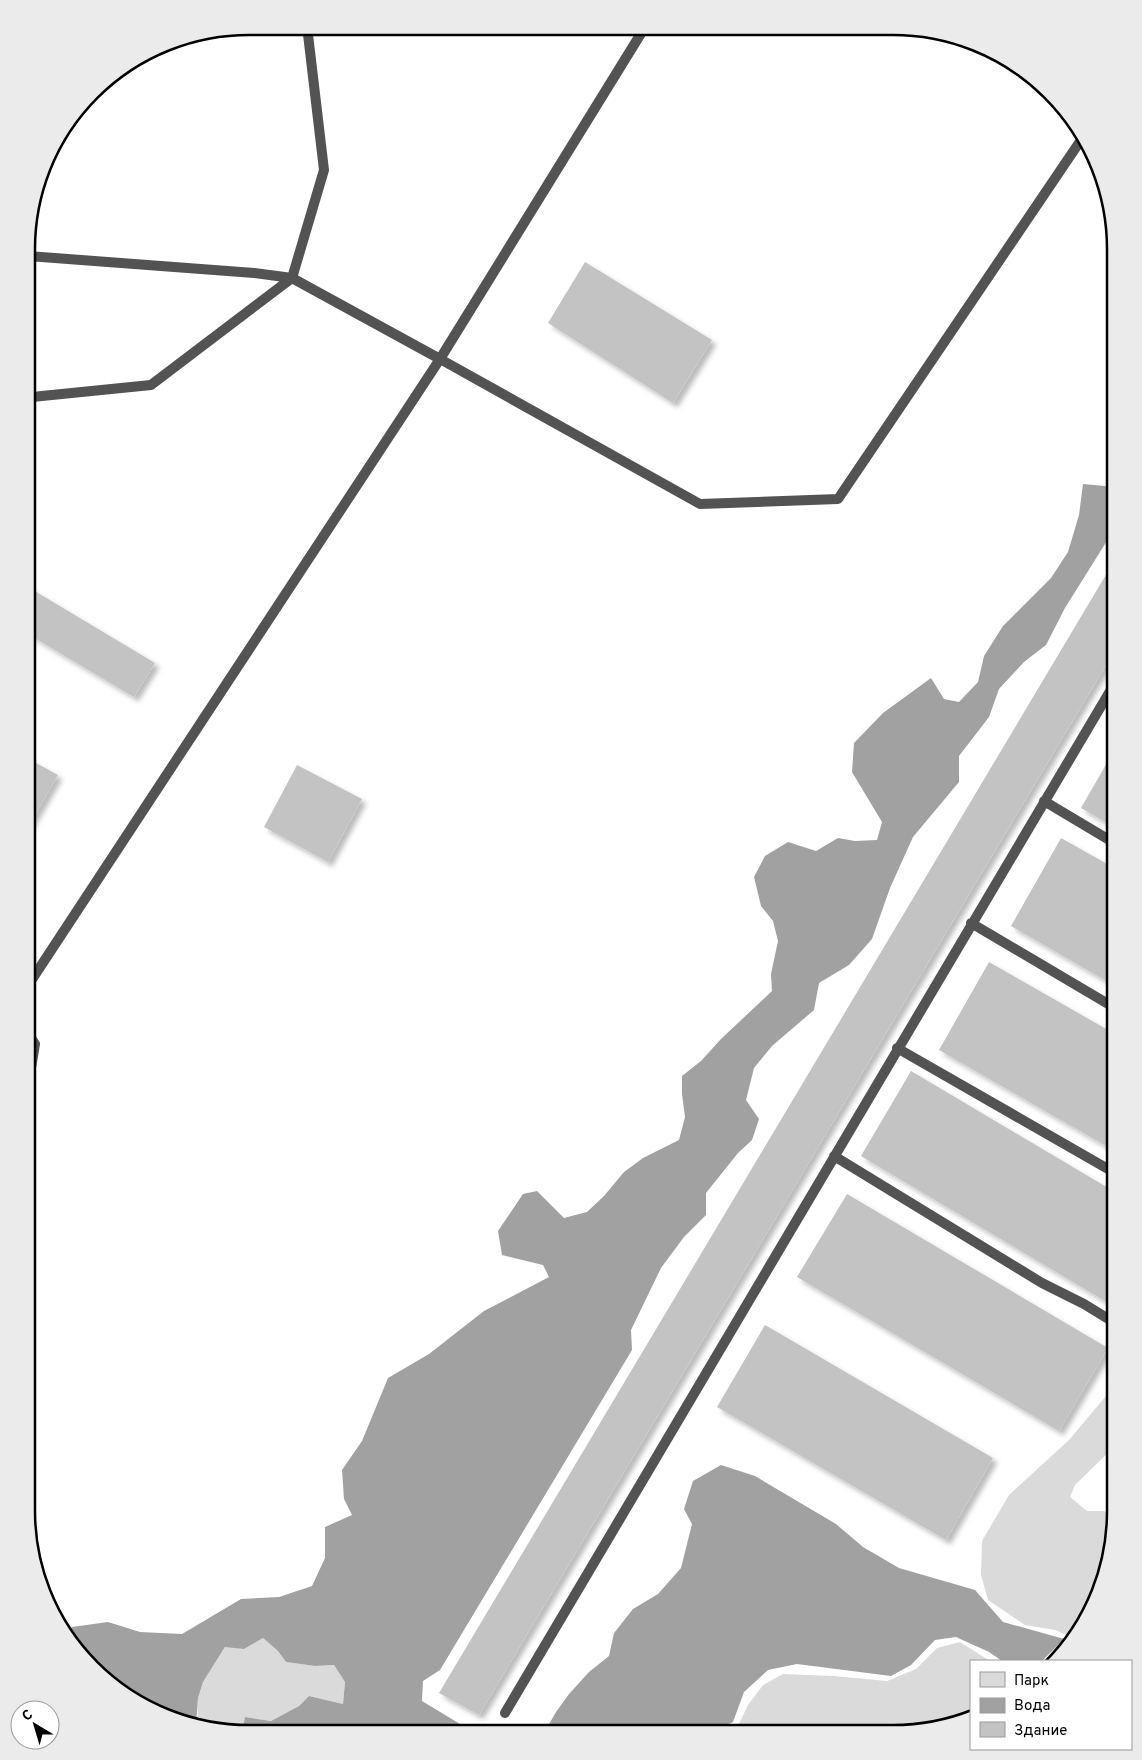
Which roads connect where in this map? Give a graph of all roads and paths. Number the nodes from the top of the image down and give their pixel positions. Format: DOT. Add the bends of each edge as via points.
graph roads {
  1 [pos="308,35"];
  2 [pos="640,35"];
  3 [pos="1079,143"];
  4 [pos="35,257"];
  5 [pos="292,278"];
  6 [pos="440,360"];
  7 [pos="35,397"];
  8 [pos="1107,696"];
  9 [pos="1044,801"];
  10 [pos="1107,839"];
  11 [pos="972,923"];
  12 [pos="35,975"];
  13 [pos="1107,1003"];
  14 [pos="897,1048"];
  15 [pos="834,1156"];
  16 [pos="1107,1168"];
  17 [pos="1107,1317"];
  18 [pos="505,1713"];
  1 -- 5 [label="lane" via="324,170"];
  2 -- 6 [label="lane"];
  3 -- 6 [label="lane" via="838,499 700,504"];
  4 -- 5 [label="lane"];
  5 -- 6 [label="lane"];
  5 -- 7 [label="lane" via="151,385"];
  6 -- 12 [label="lane"];
  8 -- 9 [label="lane"];
  9 -- 10 [label="lane"];
  9 -- 11 [label="lane"];
  11 -- 13 [label="lane"];
  11 -- 14 [label="lane"];
  14 -- 15 [label="lane"];
  14 -- 16 [label="lane"];
  15 -- 17 [label="lane" via="1042,1283"];
  15 -- 18 [label="lane"];
}
